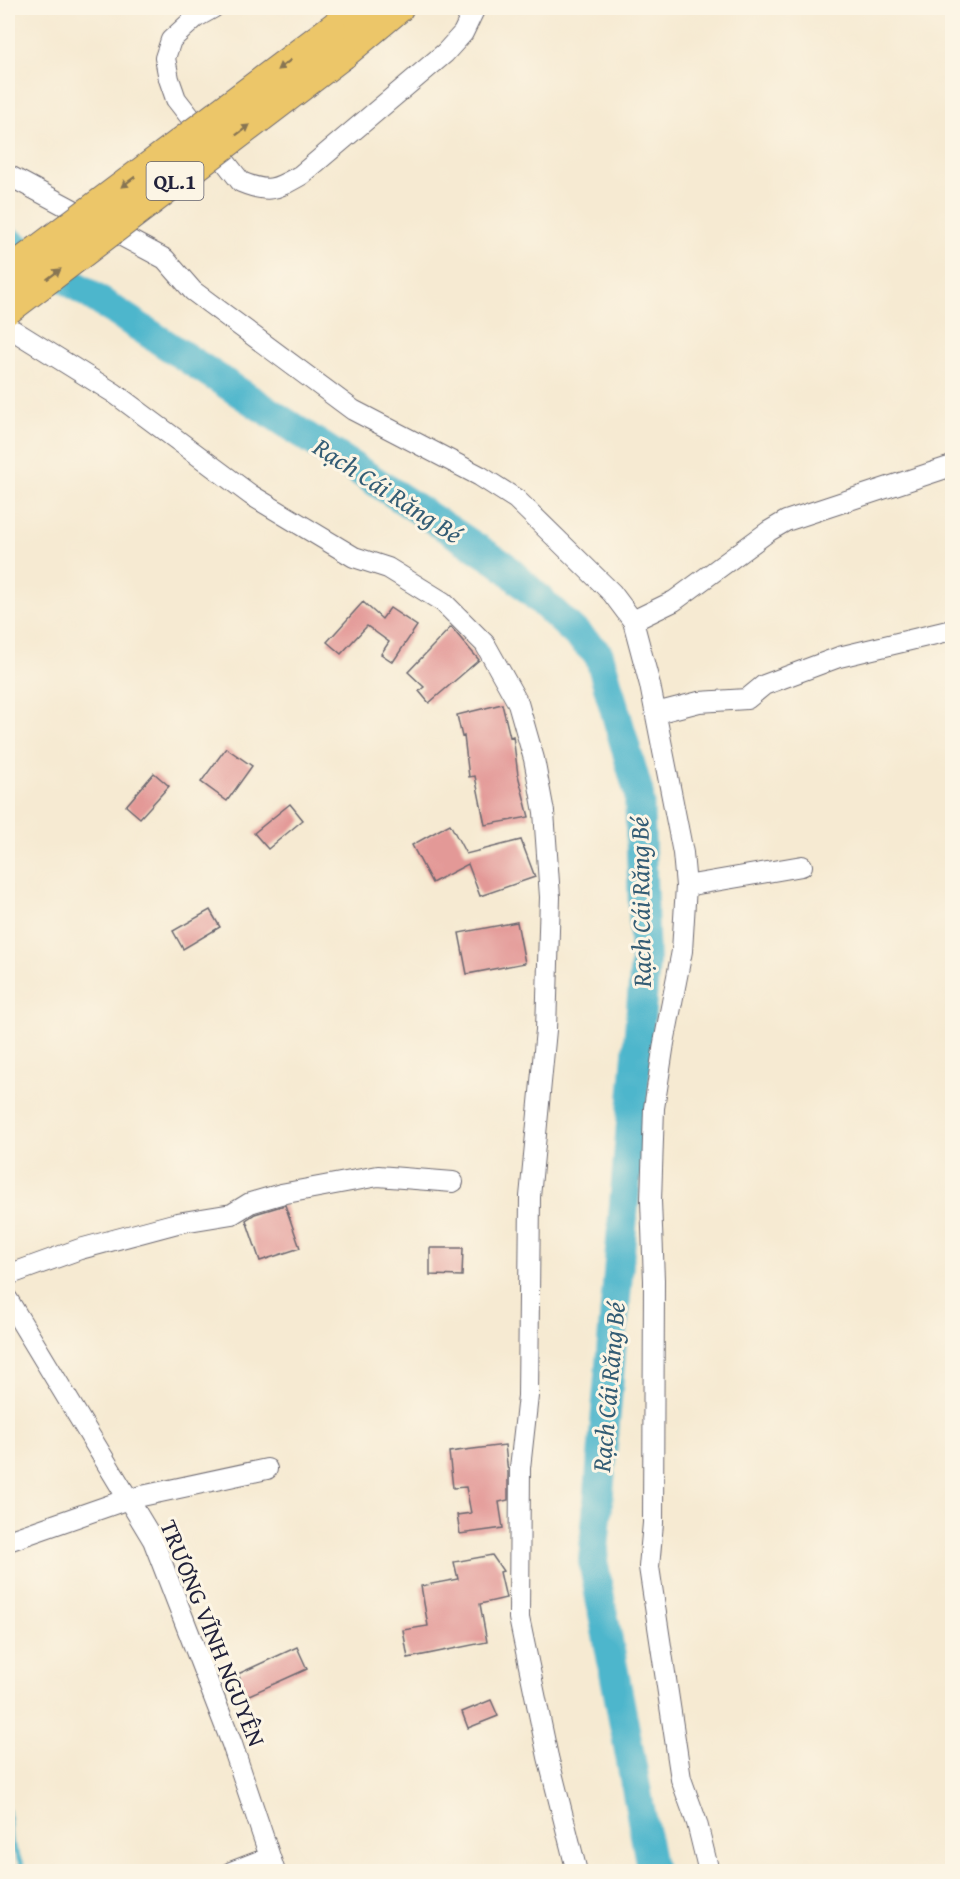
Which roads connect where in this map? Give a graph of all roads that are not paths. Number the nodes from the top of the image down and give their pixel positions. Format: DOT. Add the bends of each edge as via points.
graph roads {
  1 [pos="213,8"];
  2 [pos="359,8"];
  3 [pos="398,8"];
  4 [pos="475,8"];
  5 [pos="337,42"];
  6 [pos="8,175"];
  7 [pos="8,273"];
  8 [pos="8,309"];
  9 [pos="8,327"];
  10 [pos="952,465"];
  11 [pos="633,621"];
  12 [pos="952,630"];
  13 [pos="656,712"];
  14 [pos="802,866"];
  15 [pos="686,886"];
  16 [pos="453,1182"];
  17 [pos="8,1275"];
  18 [pos="8,1300"];
  19 [pos="267,1469"];
  20 [pos="128,1499"];
  21 [pos="8,1541"];
  22 [pos="272,1864"];
  23 [pos="231,1872"];
  24 [pos="577,1872"];
  25 [pos="709,1872"];
  1 -- 4 [label="street" via="171,39 165,58 169,79 176,99 241,182 275,189 301,175 438,59 463,33"];
  2 -- 5 [label="highway, QL.1"];
  3 -- 5 [label="highway, QL.1"];
  5 -- 7 [label="highway, QL.1, one-way, bridge"];
  8 -- 5 [label="highway, QL.1, one-way, bridge"];
  6 -- 11 [label="street" via="165,259 193,291 353,410 516,499 612,593"];
  9 -- 24 [label="street" via="114,393 251,495 354,557 388,568 443,602 485,644 518,703 544,812 550,897 546,1030 530,1197 528,1396 520,1468 519,1618"];
  10 -- 11 [label="street" via="786,521 674,601"];
  11 -- 13 [label="street"];
  12 -- 13 [label="street" via="839,657 764,685 747,699 699,702"];
  13 -- 15 [label="street"];
  14 -- 15 [label="street"];
  15 -- 25 [label="street" via="682,951 654,1108 653,1512 649,1567 681,1779"];
  16 -- 17 [label="street" via="378,1176 281,1194 250,1203 232,1214 177,1223 80,1249"];
  18 -- 20 [label="street, TRƯƠNG VĨNH NGUYÊN"];
  19 -- 20 [label="street"];
  20 -- 21 [label="street"];
  20 -- 22 [label="street, TRƯƠNG VĨNH NGUYÊN" via="153,1540 232,1744"];
  22 -- 23 [label="street"];
}
